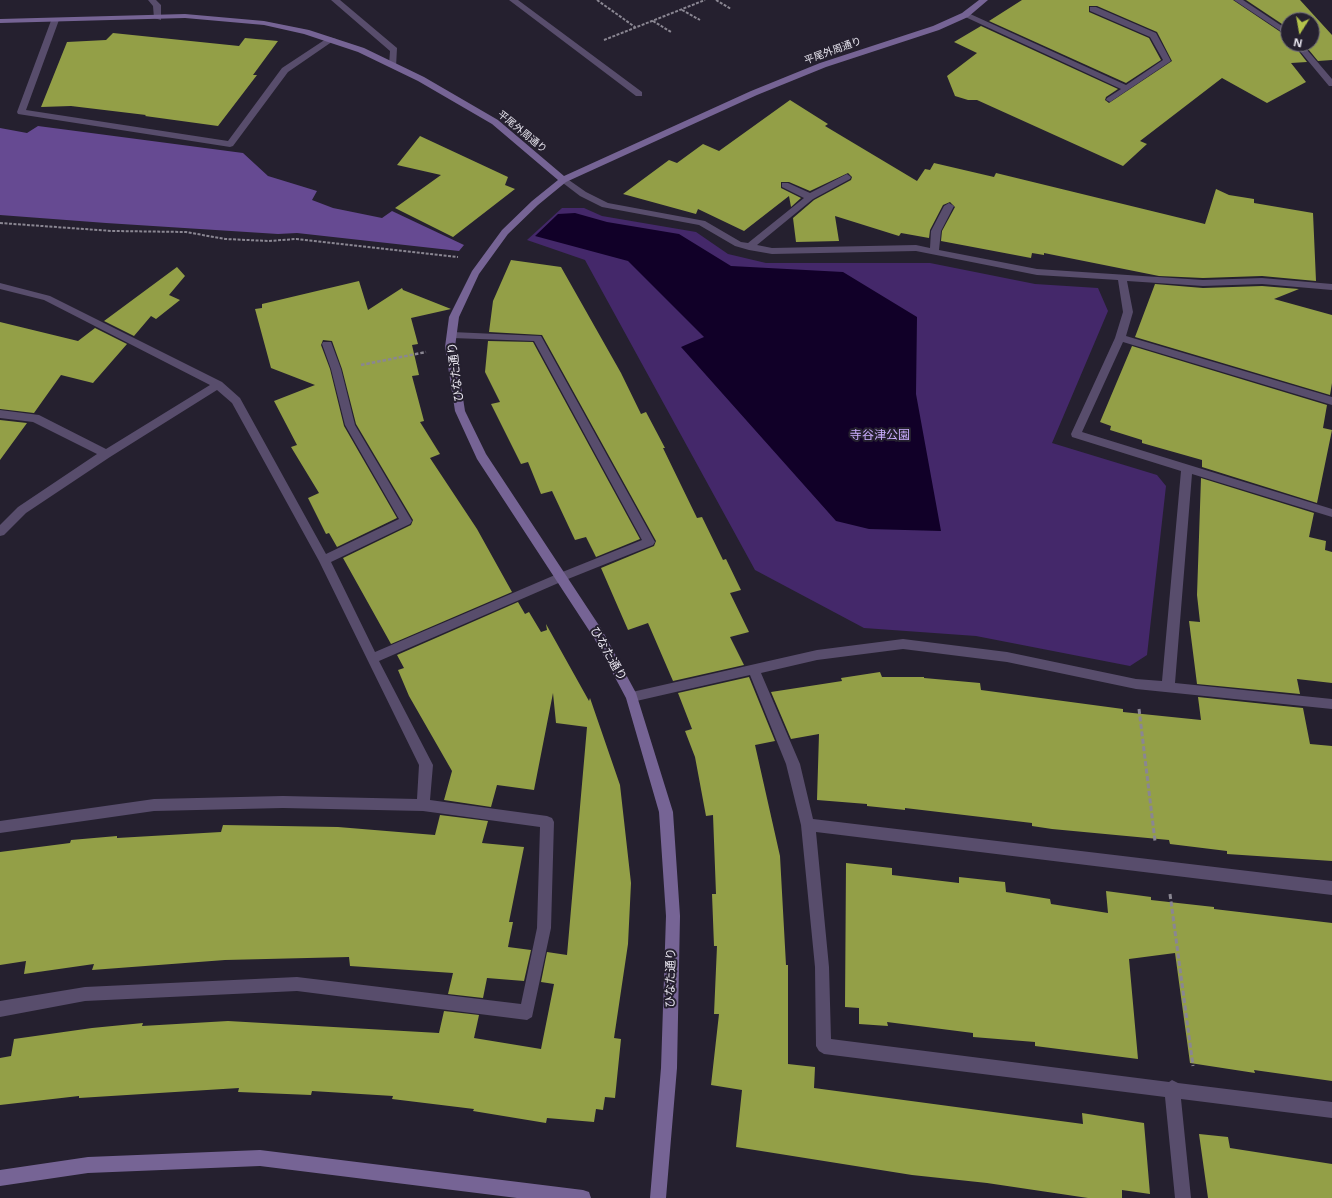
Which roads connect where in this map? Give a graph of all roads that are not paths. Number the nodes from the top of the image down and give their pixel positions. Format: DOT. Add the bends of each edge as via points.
graph roads {
  1 [pos="152,0"];
  2 [pos="335,0"];
  3 [pos="514,0"];
  4 [pos="984,0"];
  5 [pos="1238,0"];
  6 [pos="1093,9"];
  7 [pos="965,15"];
  8 [pos="158,18"];
  9 [pos="56,20"];
  10 [pos="0,21"];
  11 [pos="1280,29"];
  12 [pos="332,39"];
  13 [pos="1305,52"];
  14 [pos="393,65"];
  15 [pos="1332,84"];
  16 [pos="1126,88"];
  17 [pos="639,94"];
  18 [pos="1110,100"];
  19 [pos="847,177"];
  20 [pos="562,180"];
  21 [pos="785,185"];
  22 [pos="810,197"];
  23 [pos="949,206"];
  24 [pos="749,247"];
  25 [pos="934,251"];
  26 [pos="1122,278"];
  27 [pos="0,286"];
  28 [pos="1332,287"];
  29 [pos="1120,338"];
  30 [pos="451,341"];
  31 [pos="327,344"];
  32 [pos="218,385"];
  33 [pos="1332,400"];
  34 [pos="0,414"];
  35 [pos="106,454"];
  36 [pos="1187,469"];
  37 [pos="1332,513"];
  38 [pos="0,532"];
  39 [pos="324,560"];
  40 [pos="559,578"];
  41 [pos="372,659"];
  42 [pos="754,670"];
  43 [pos="1168,686"];
  44 [pos="632,697"];
  45 [pos="1332,704"];
  46 [pos="423,805"];
  47 [pos="808,825"];
  48 [pos="0,827"];
  49 [pos="1332,888"];
  50 [pos="0,1009"];
  51 [pos="1172,1088"];
  52 [pos="1332,1110"];
  53 [pos="0,1178"];
  54 [pos="582,1198"];
  55 [pos="658,1198"];
  56 [pos="1183,1198"];
  1 -- 8 [label="street" via="157,5"];
  2 -- 14 [label="street" via="394,50"];
  3 -- 17 [label="street"];
  4 -- 7 [label="street, 平尾外周通り"];
  5 -- 11 [label="street"];
  6 -- 16 [label="street" via="1153,35 1167,61"];
  7 -- 16 [label="street"];
  7 -- 20 [label="street, 平尾外周通り" via="936,28 823,65 768,87"];
  8 -- 9 [label="street, 平尾外周通り"];
  8 -- 12 [label="street, 平尾外周通り" via="185,16 264,23"];
  9 -- 10 [label="street, 平尾外周通り"];
  9 -- 12 [label="street" via="21,112 230,144 285,70"];
  12 -- 14 [label="street, 平尾外周通り"];
  13 -- 15 [label="street"];
  14 -- 20 [label="street, 平尾外周通り" via="495,122"];
  16 -- 18 [label="street"];
  19 -- 22 [label="street"];
  20 -- 24 [label="street" via="606,205 702,223 738,244"];
  20 -- 30 [label="street, ひなた通り" via="505,232 475,273 454,317"];
  21 -- 22 [label="street"];
  22 -- 24 [label="street"];
  23 -- 25 [label="street" via="936,231"];
  24 -- 25 [label="street" via="772,251 916,248"];
  25 -- 26 [label="street" via="1037,272"];
  26 -- 28 [label="street" via="1203,283 1262,281"];
  26 -- 29 [label="street" via="1128,312"];
  27 -- 32 [label="street" via="47,298"];
  29 -- 33 [label="street"];
  29 -- 36 [label="street" via="1076,434"];
  30 -- 40 [label="street, ひなた通り" via="460,411 481,456"];
  30 -- 40 [label="street" via="537,338 649,542"];
  31 -- 39 [label="street" via="350,425 406,521"];
  32 -- 35 [label="street"];
  32 -- 39 [label="street" via="236,401"];
  34 -- 35 [label="street" via="36,418"];
  35 -- 38 [label="street" via="22,510"];
  36 -- 37 [label="street"];
  36 -- 43 [label="street"];
  39 -- 41 [label="street"];
  40 -- 41 [label="street"];
  40 -- 44 [label="street, ひなた通り" via="598,634"];
  41 -- 46 [label="street" via="426,765"];
  42 -- 43 [label="street" via="817,655 902,644 1007,657 1136,684"];
  42 -- 44 [label="street"];
  42 -- 47 [label="street" via="793,764"];
  43 -- 45 [label="street"];
  44 -- 55 [label="street, ひなた通り" via="666,812 673,916 670,1068"];
  46 -- 48 [label="street" via="283,802 154,805"];
  46 -- 50 [label="street" via="547,822 544,928 527,1012 297,984 85,994"];
  47 -- 49 [label="street"];
  47 -- 51 [label="street" via="822,967 824,1046"];
  51 -- 52 [label="street"];
  51 -- 56 [label="street"];
  53 -- 54 [label="street" via="88,1165 260,1158"];
}
